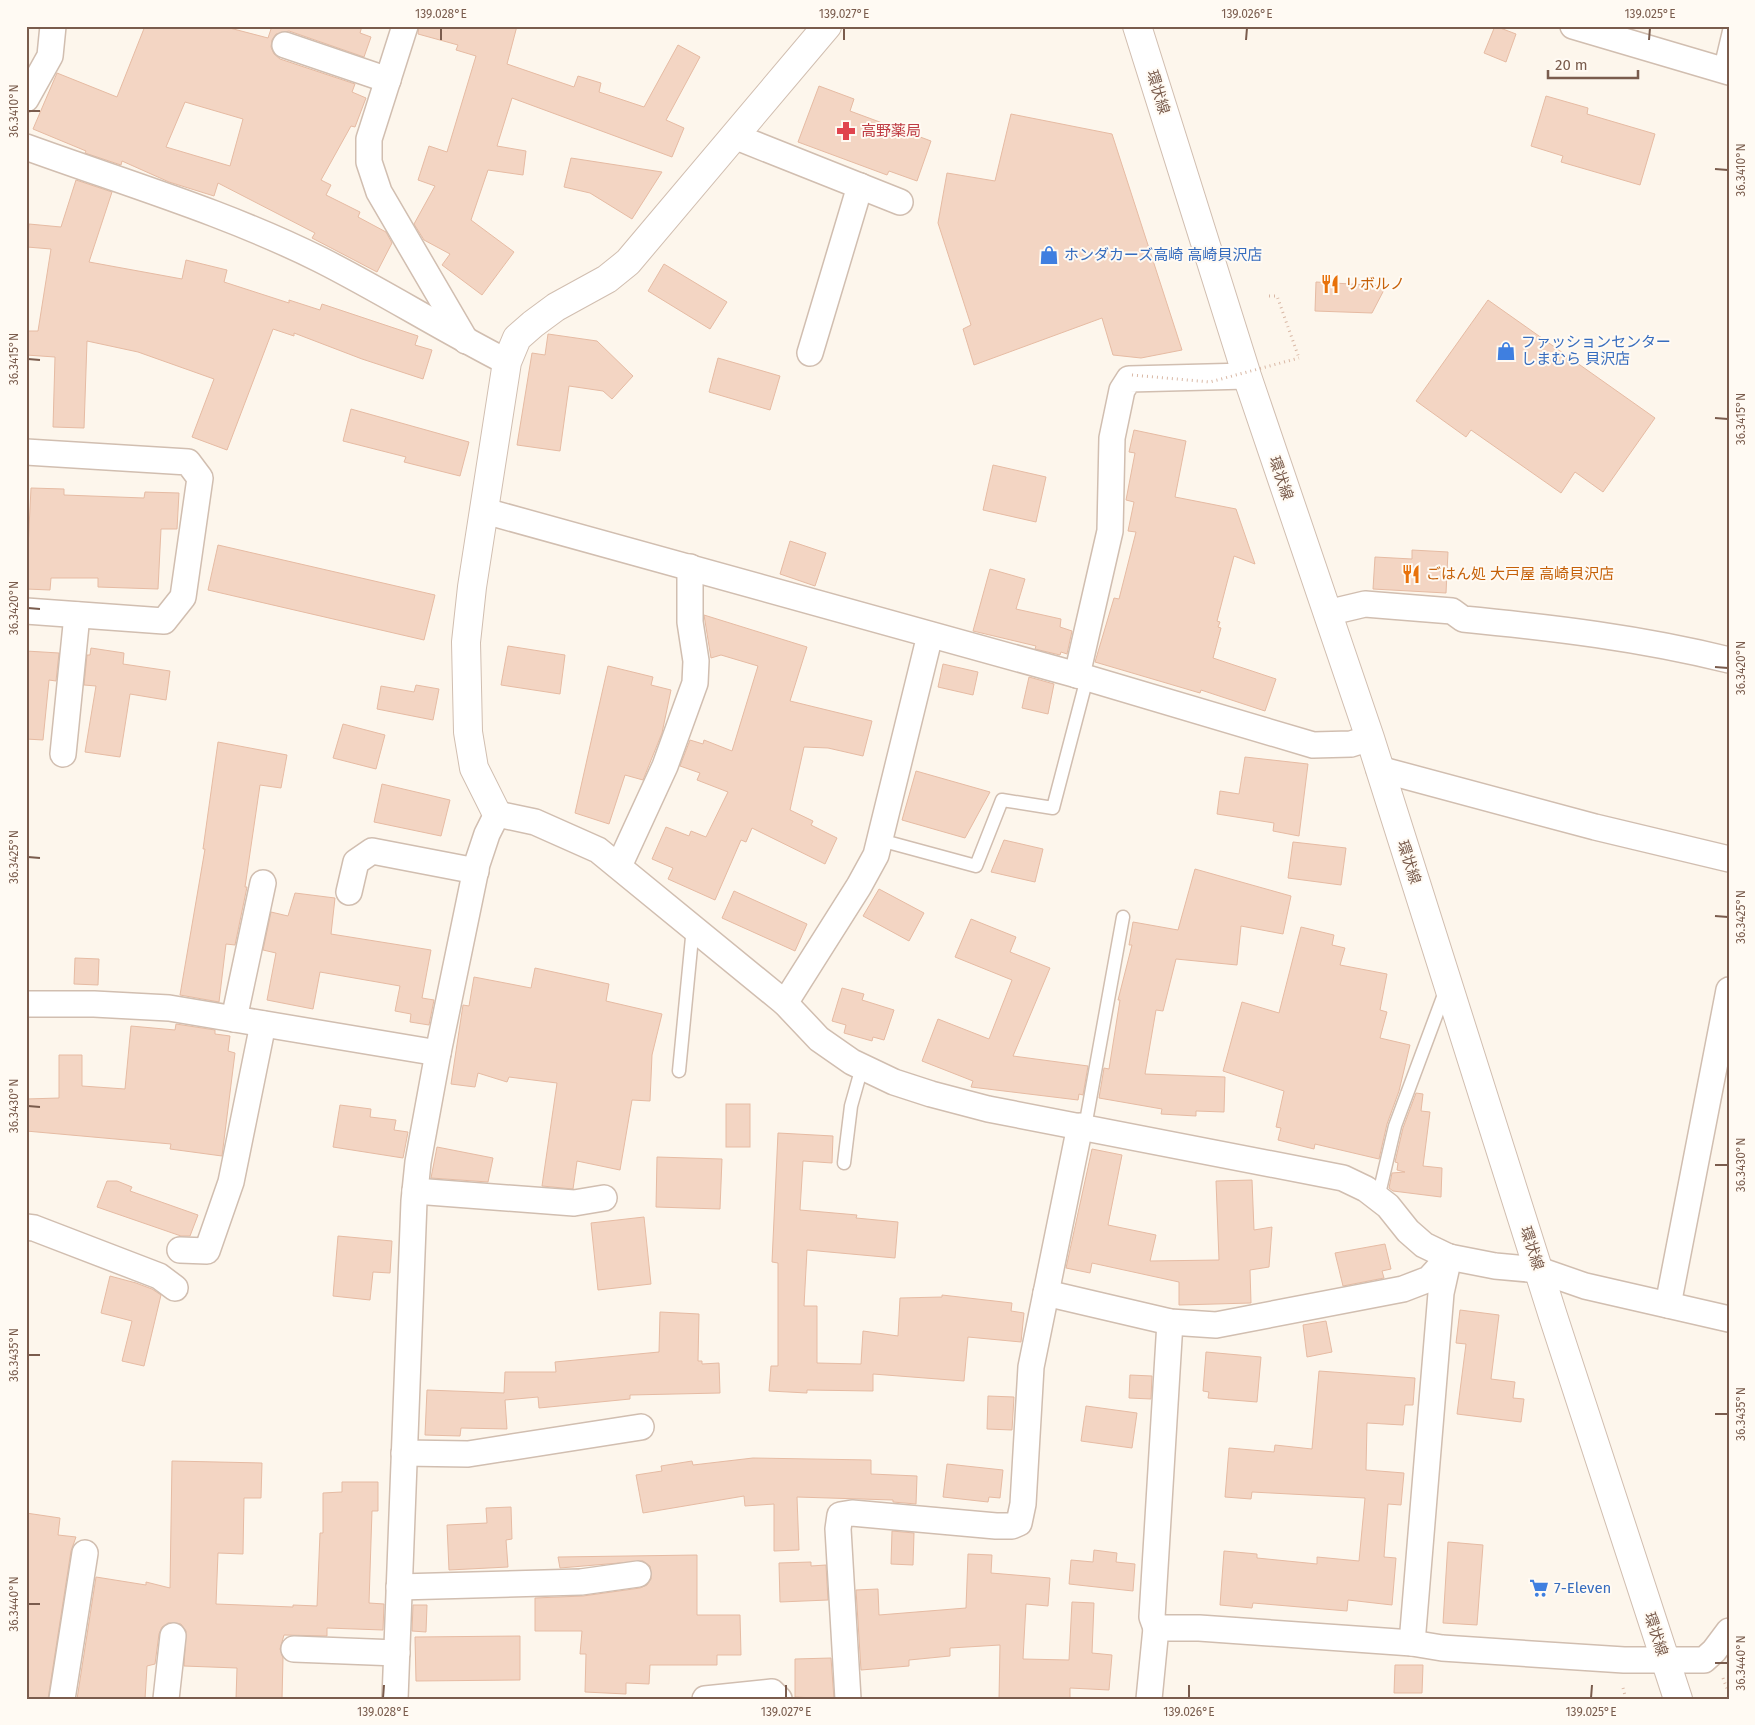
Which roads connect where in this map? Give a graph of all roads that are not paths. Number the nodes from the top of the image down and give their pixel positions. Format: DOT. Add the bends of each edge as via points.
graph roads {
  1 [pos="53,26"];
  2 [pos="405,26"];
  3 [pos="827,26"];
  4 [pos="1137,26"];
  5 [pos="1573,26"];
  6 [pos="1729,30"];
  7 [pos="284,45"];
  8 [pos="1724,71"];
  9 [pos="388,80"];
  10 [pos="26,99"];
  11 [pos="734,136"];
  12 [pos="26,147"];
  13 [pos="860,186"];
  14 [pos="900,202"];
  15 [pos="466,341"];
  16 [pos="810,353"];
  17 [pos="508,362"];
  18 [pos="1247,376"];
  19 [pos="26,452"];
  20 [pos="485,511"];
  21 [pos="690,567"];
  22 [pos="26,611"];
  23 [pos="1328,613"];
  24 [pos="77,614"];
  25 [pos="930,635"];
  26 [pos="1729,660"];
  27 [pos="1082,677"];
  28 [pos="1370,738"];
  29 [pos="63,754"];
  30 [pos="1379,768"];
  31 [pos="496,814"];
  32 [pos="880,840"];
  33 [pos="1729,859"];
  34 [pos="619,866"];
  35 [pos="476,871"];
  36 [pos="263,883"];
  37 [pos="349,892"];
  38 [pos="1123,917"];
  39 [pos="693,927"];
  40 [pos="1448,984"];
  41 [pos="1729,990"];
  42 [pos="785,1003"];
  43 [pos="26,1004"];
  44 [pos="234,1019"];
  45 [pos="263,1024"];
  46 [pos="438,1053"];
  47 [pos="862,1067"];
  48 [pos="679,1071"];
  49 [pos="1083,1126"];
  50 [pos="844,1164"];
  51 [pos="415,1191"];
  52 [pos="604,1198"];
  53 [pos="1378,1198"];
  54 [pos="26,1227"];
  55 [pos="180,1250"];
  56 [pos="1449,1257"];
  57 [pos="1538,1270"];
  58 [pos="175,1288"];
  59 [pos="1046,1293"];
  60 [pos="1668,1305"];
  61 [pos="1729,1319"];
  62 [pos="1170,1322"];
  63 [pos="641,1427"];
  64 [pos="404,1453"];
  65 [pos="84,1553"];
  66 [pos="638,1574"];
  67 [pos="399,1588"];
  68 [pos="1156,1628"];
  69 [pos="1729,1631"];
  70 [pos="174,1636"];
  71 [pos="1412,1643"];
  72 [pos="294,1650"];
  73 [pos="397,1653"];
  74 [pos="1664,1660"];
  75 [pos="62,1699"];
  76 [pos="166,1699"];
  77 [pos="395,1699"];
  78 [pos="705,1699"];
  79 [pos="779,1699"];
  80 [pos="848,1699"];
  81 [pos="1150,1699"];
  82 [pos="1678,1699"];
  1 -- 10 [label="street" via="50,56"];
  2 -- 9 [label="street"];
  3 -- 11 [label="street"];
  4 -- 18 [label="street, 環状線"];
  5 -- 8 [label="street"];
  6 -- 8 [label="lane"];
  7 -- 9 [label="street"];
  9 -- 15 [label="street" via="370,139 369,162 379,192"];
  11 -- 13 [label="street"];
  11 -- 17 [label="street" via="628,262 607,279 556,307 533,324 517,338"];
  12 -- 15 [label="street" via="246,227 321,260"];
  13 -- 14 [label="street"];
  13 -- 16 [label="street"];
  15 -- 17 [label="street"];
  17 -- 20 [label="street"];
  18 -- 23 [label="street, 環状線"];
  18 -- 27 [label="street" via="1129,379 1122,390 1112,438 1110,531"];
  19 -- 24 [label="street" via="188,462 200,478 183,597 164,620"];
  20 -- 21 [label="street"];
  20 -- 31 [label="street" via="466,642 466,693 474,768"];
  21 -- 25 [label="street"];
  21 -- 34 [label="street" via="695,683 665,766"];
  22 -- 24 [label="street"];
  23 -- 26 [label="street" via="1365,604 1452,611 1463,619 1579,630 1673,646"];
  23 -- 28 [label="street, 環状線"];
  24 -- 29 [label="street"];
  25 -- 27 [label="street"];
  25 -- 32 [label="street"];
  27 -- 28 [label="street" via="1313,745 1351,744"];
  27 -- 32 [label="lane" via="1053,808 1002,800 976,866"];
  28 -- 30 [label="street, 環状線"];
  30 -- 33 [label="street"];
  30 -- 40 [label="street, 環状線"];
  31 -- 34 [label="street" via="535,822 598,850"];
  31 -- 35 [label="street"];
  32 -- 42 [label="street" via="876,855 859,886"];
  34 -- 39 [label="street"];
  35 -- 37 [label="street" via="372,851 356,862"];
  35 -- 46 [label="street"];
  36 -- 44 [label="street"];
  38 -- 49 [label="lane"];
  39 -- 42 [label="street"];
  39 -- 48 [label="lane"];
  40 -- 53 [label="lane" via="1394,1126"];
  40 -- 57 [label="street, 環状線"];
  41 -- 60 [label="street"];
  42 -- 47 [label="street" via="819,1039"];
  43 -- 44 [label="street" via="169,1008"];
  44 -- 45 [label="street"];
  45 -- 46 [label="street"];
  45 -- 55 [label="street" via="231,1182 207,1251"];
  46 -- 51 [label="street"];
  47 -- 49 [label="street" via="930,1094 988,1109"];
  47 -- 50 [label="lane" via="851,1106"];
  49 -- 53 [label="street" via="1317,1171 1343,1178"];
  49 -- 59 [label="street"];
  51 -- 52 [label="street" via="574,1203"];
  51 -- 64 [label="street"];
  53 -- 56 [label="street" via="1424,1245"];
  54 -- 58 [label="street" via="159,1276"];
  56 -- 57 [label="street"];
  56 -- 62 [label="street" via="1429,1279 1403,1289 1216,1325"];
  56 -- 71 [label="street" via="1441,1293"];
  57 -- 60 [label="street" via="1585,1286"];
  57 -- 74 [label="street, 環状線"];
  59 -- 62 [label="street"];
  59 -- 80 [label="street" via="1031,1367 1020,1522 1012,1526 996,1526 852,1513 840,1515 838,1529"];
  60 -- 61 [label="street"];
  62 -- 68 [label="street" via="1153,1588 1152,1617"];
  63 -- 64 [label="street" via="468,1454"];
  64 -- 67 [label="street"];
  65 -- 75 [label="street"];
  66 -- 67 [label="street" via="581,1582"];
  67 -- 73 [label="street"];
  68 -- 71 [label="street" via="1199,1628"];
  68 -- 81 [label="street"];
  69 -- 74 [label="street" via="1704,1660"];
  70 -- 76 [label="street"];
  71 -- 74 [label="street" via="1442,1648"];
  72 -- 73 [label="street"];
  73 -- 77 [label="street"];
  74 -- 82 [label="street, 環状線"];
  78 -- 79 [label="street" via="772,1692"];
}
